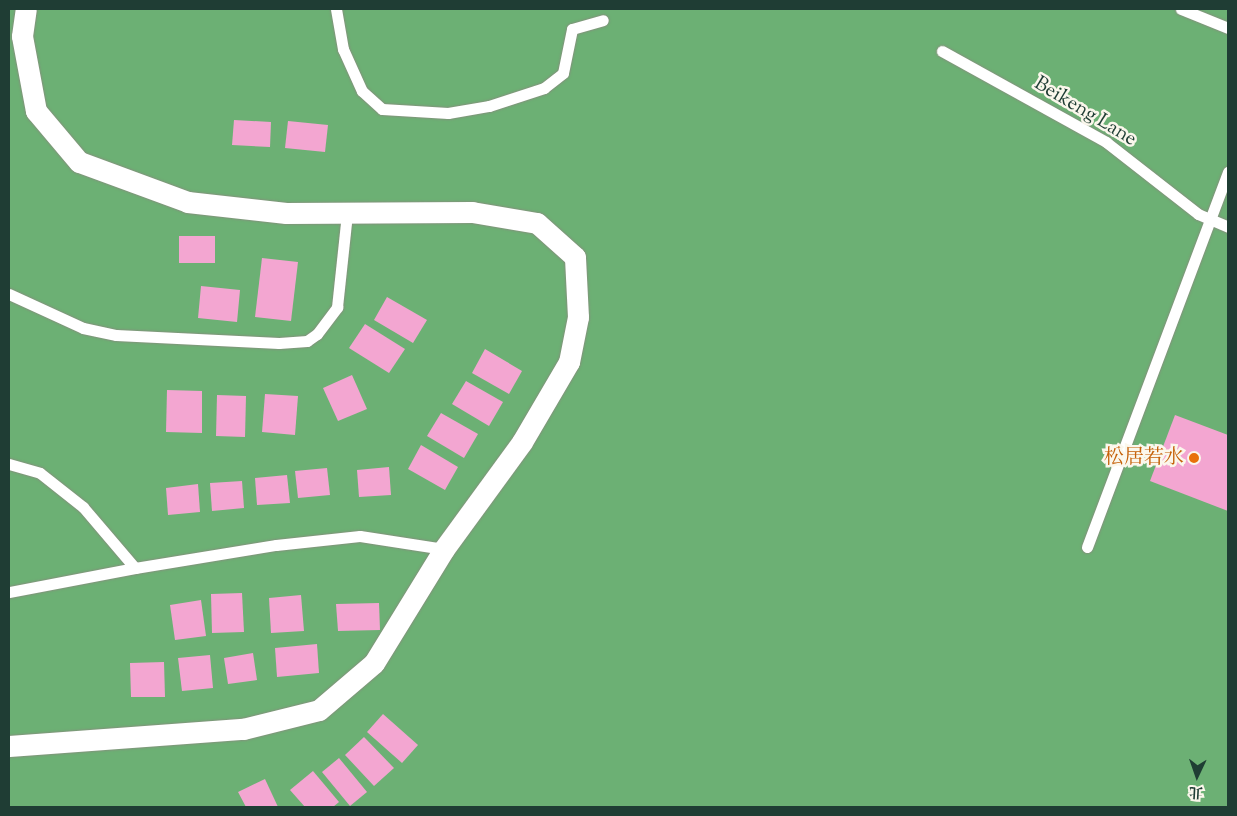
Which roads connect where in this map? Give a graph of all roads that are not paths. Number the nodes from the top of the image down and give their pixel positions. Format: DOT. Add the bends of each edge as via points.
graph roads {
  1 [pos="26,9"];
  2 [pos="336,9"];
  3 [pos="1181,9"];
  4 [pos="603,20"];
  5 [pos="1228,28"];
  6 [pos="942,51"];
  7 [pos="1228,172"];
  8 [pos="347,213"];
  9 [pos="1211,220"];
  10 [pos="1228,227"];
  11 [pos="9,294"];
  12 [pos="9,464"];
  13 [pos="1087,547"];
  14 [pos="444,549"];
  15 [pos="135,568"];
  16 [pos="9,592"];
  17 [pos="9,746"];
  1 -- 8 [label="street" via="22,36 36,111 79,162 188,202 286,213"];
  2 -- 4 [label="lane" via="343,49 362,91 382,109 448,113 490,106 544,88 563,73 572,29"];
  3 -- 5 [label="lane"];
  6 -- 9 [label="lane, Beikeng Lane" via="1106,142 1198,214"];
  7 -- 9 [label="lane"];
  8 -- 11 [label="lane" via="337,306 317,334 307,341 279,343 116,335 83,328"];
  8 -- 14 [label="street" via="472,212 537,223 575,257 578,317 568,362 522,442"];
  9 -- 10 [label="lane, Beikeng Lane"];
  9 -- 13 [label="lane"];
  12 -- 15 [label="lane" via="40,473 83,507"];
  14 -- 15 [label="lane" via="360,536 276,545"];
  14 -- 17 [label="street" via="374,663 319,710 243,729"];
  15 -- 16 [label="lane"];
}
